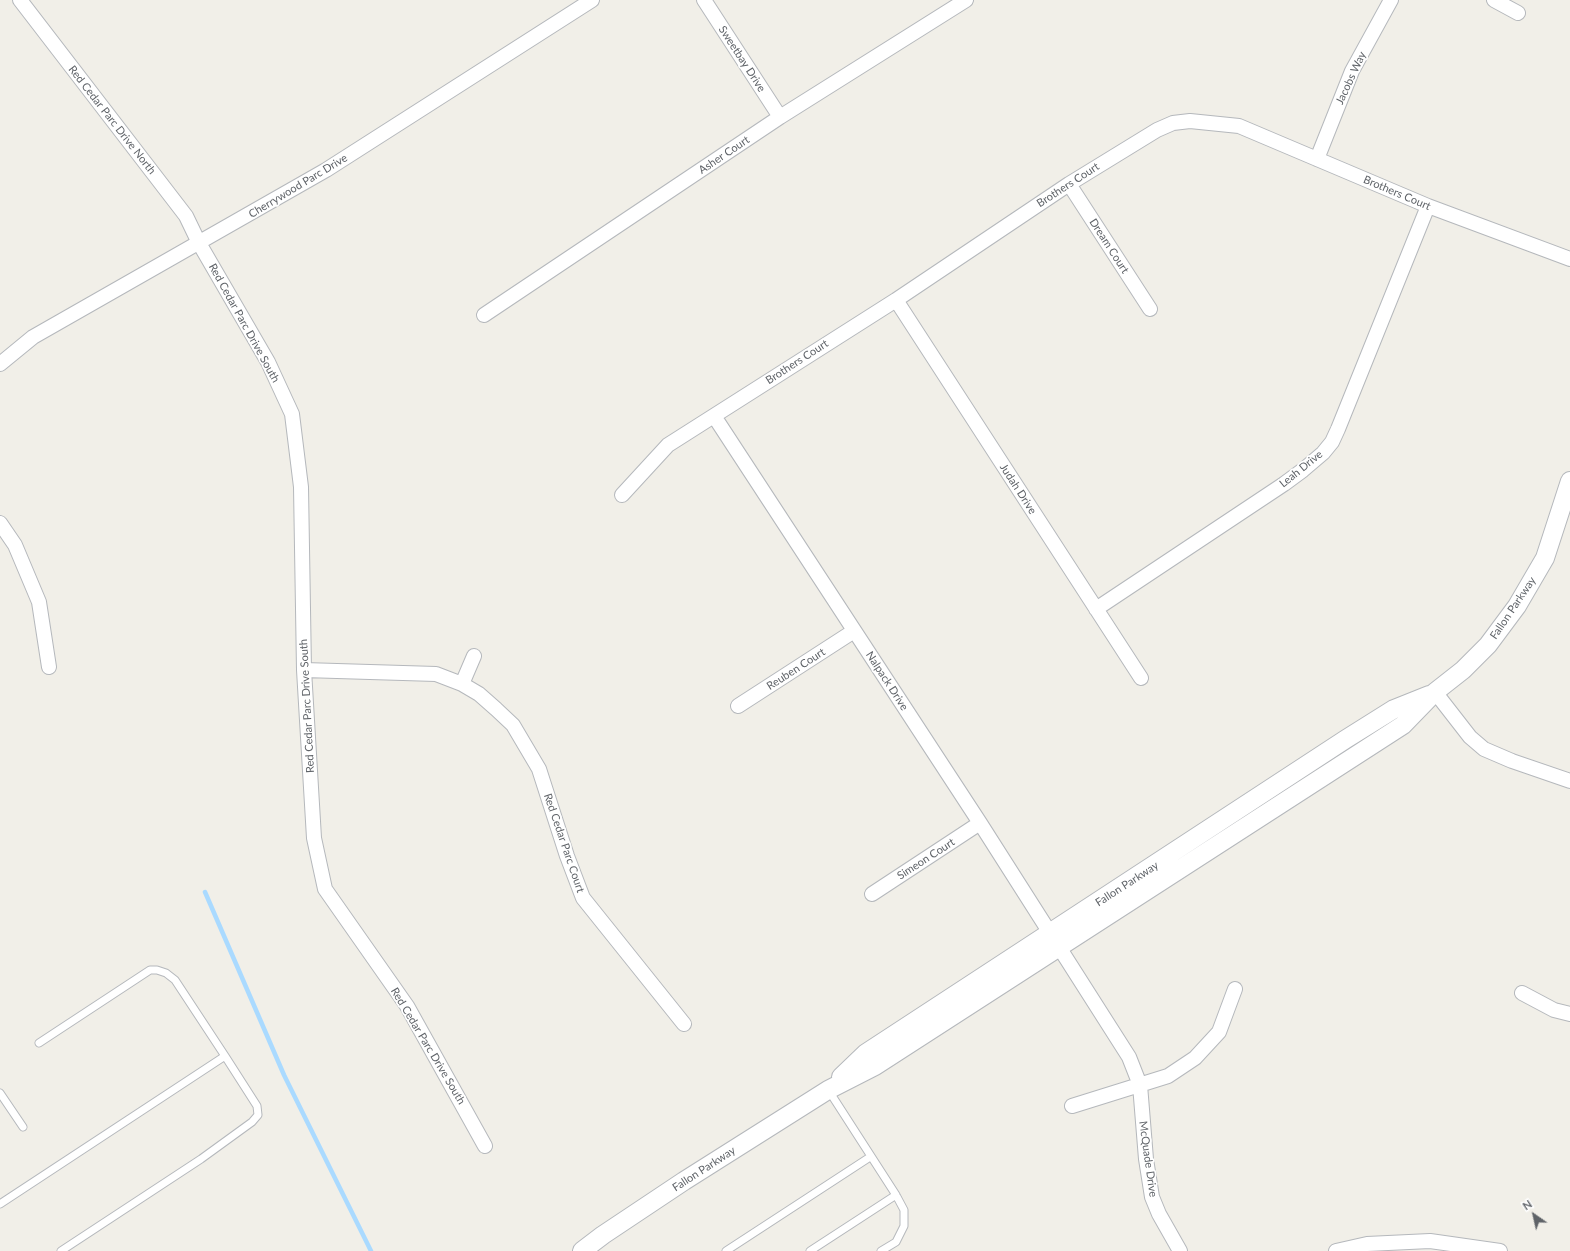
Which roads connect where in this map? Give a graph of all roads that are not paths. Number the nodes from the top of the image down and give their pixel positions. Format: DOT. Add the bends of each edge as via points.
graph roads {
  1 [pos="20,0"];
  2 [pos="592,0"];
  3 [pos="704,0"];
  4 [pos="966,0"];
  5 [pos="1391,0"];
  6 [pos="1494,0"];
  7 [pos="1518,13"];
  8 [pos="780,117"];
  9 [pos="1317,158"];
  10 [pos="1069,184"];
  11 [pos="1428,206"];
  12 [pos="199,243"];
  13 [pos="1570,259"];
  14 [pos="896,300"];
  15 [pos="1150,309"];
  16 [pos="484,315"];
  17 [pos="0,364"];
  18 [pos="714,416"];
  19 [pos="1570,482"];
  20 [pos="622,495"];
  21 [pos="0,523"];
  22 [pos="1096,609"];
  23 [pos="854,631"];
  24 [pos="474,656"];
  25 [pos="49,667"];
  26 [pos="304,670"];
  27 [pos="1141,678"];
  28 [pos="462,684"];
  29 [pos="1436,692"];
  30 [pos="738,706"];
  31 [pos="1570,781"];
  32 [pos="980,823"];
  33 [pos="872,894"];
  34 [pos="1055,940"];
  35 [pos="1235,989"];
  36 [pos="1522,993"];
  37 [pos="1570,1014"];
  38 [pos="684,1024"];
  39 [pos="38,1043"];
  40 [pos="225,1056"];
  41 [pos="1140,1085"];
  42 [pos="828,1090"];
  43 [pos="0,1093"];
  44 [pos="1072,1106"];
  45 [pos="23,1127"];
  46 [pos="485,1146"];
  47 [pos="870,1157"];
  48 [pos="896,1195"];
  49 [pos="0,1204"];
  50 [pos="61,1251"];
  51 [pos="582,1251"];
  52 [pos="726,1251"];
  53 [pos="810,1251"];
  54 [pos="881,1251"];
  55 [pos="1180,1251"];
  56 [pos="1336,1251"];
  57 [pos="1500,1251"];
  1 -- 12 [label="street, Red Cedar Parc Drive North" via="186,216"];
  2 -- 12 [label="street, Cherrywood Parc Drive" via="326,170"];
  3 -- 8 [label="street, Sweetbay Drive"];
  4 -- 8 [label="street, Asher Court"];
  5 -- 9 [label="street, Jacobs Way" via="1352,71"];
  6 -- 7 [label="street"];
  8 -- 16 [label="street, Asher Court"];
  9 -- 10 [label="street, Brothers Court" via="1239,126 1190,120 1173,123 1157,130"];
  9 -- 11 [label="street, Brothers Court"];
  10 -- 14 [label="street, Brothers Court"];
  10 -- 15 [label="street, Dream Court"];
  11 -- 13 [label="street, Brothers Court"];
  11 -- 22 [label="street, Leah Drive" via="1338,429 1323,453 1284,484"];
  12 -- 17 [label="street, Cherrywood Parc Drive" via="33,337"];
  12 -- 26 [label="street, Red Cedar Parc Drive South" via="268,362 292,414 301,487"];
  14 -- 18 [label="street, Brothers Court"];
  14 -- 22 [label="street, Judah Drive"];
  18 -- 20 [label="street, Brothers Court" via="668,445"];
  18 -- 23 [label="street, Nalpack Drive"];
  19 -- 29 [label="street, Fallon Parkway" via="1545,558 1517,606 1488,646"];
  21 -- 25 [label="street" via="15,546 39,602"];
  22 -- 27 [label="street, Judah Drive"];
  23 -- 30 [label="street, Reuben Court"];
  23 -- 32 [label="street, Nalpack Drive"];
  24 -- 28 [label="street"];
  26 -- 28 [label="street, Red Cedar Parc Court" via="436,674"];
  26 -- 46 [label="street, Red Cedar Parc Drive South" via="314,838 325,889 407,1006"];
  28 -- 38 [label="street, Red Cedar Parc Court" via="479,694 513,725 539,768 583,898"];
  29 -- 31 [label="street" via="1470,737 1484,750"];
  29 -- 34 [label="street, Fallon Parkway" via="1394,709"];
  32 -- 33 [label="street, Simeon Court"];
  32 -- 34 [label="street, Nalpack Drive"];
  34 -- 41 [label="street, McQuade Drive" via="1129,1057"];
  34 -- 42 [label="street, Fallon Parkway" via="866,1053"];
  35 -- 41 [label="street" via="1219,1032 1195,1058 1168,1076"];
  36 -- 37 [label="street" via="1554,1010"];
  39 -- 40 [label="lane" via="150,970 157,970 166,972 175,980"];
  40 -- 49 [label="lane"];
  40 -- 50 [label="lane" via="257,1106 258,1115 201,1159"];
  41 -- 44 [label="street"];
  41 -- 55 [label="street, McQuade Drive" via="1152,1197"];
  42 -- 47 [label="lane"];
  42 -- 51 [label="street, Fallon Parkway" via="625,1220"];
  43 -- 45 [label="lane"];
  47 -- 48 [label="lane"];
  47 -- 52 [label="lane"];
  48 -- 53 [label="lane"];
  48 -- 54 [label="lane" via="904,1210 904,1226 896,1242"];
  56 -- 57 [label="street" via="1367,1244 1430,1242"];
}
